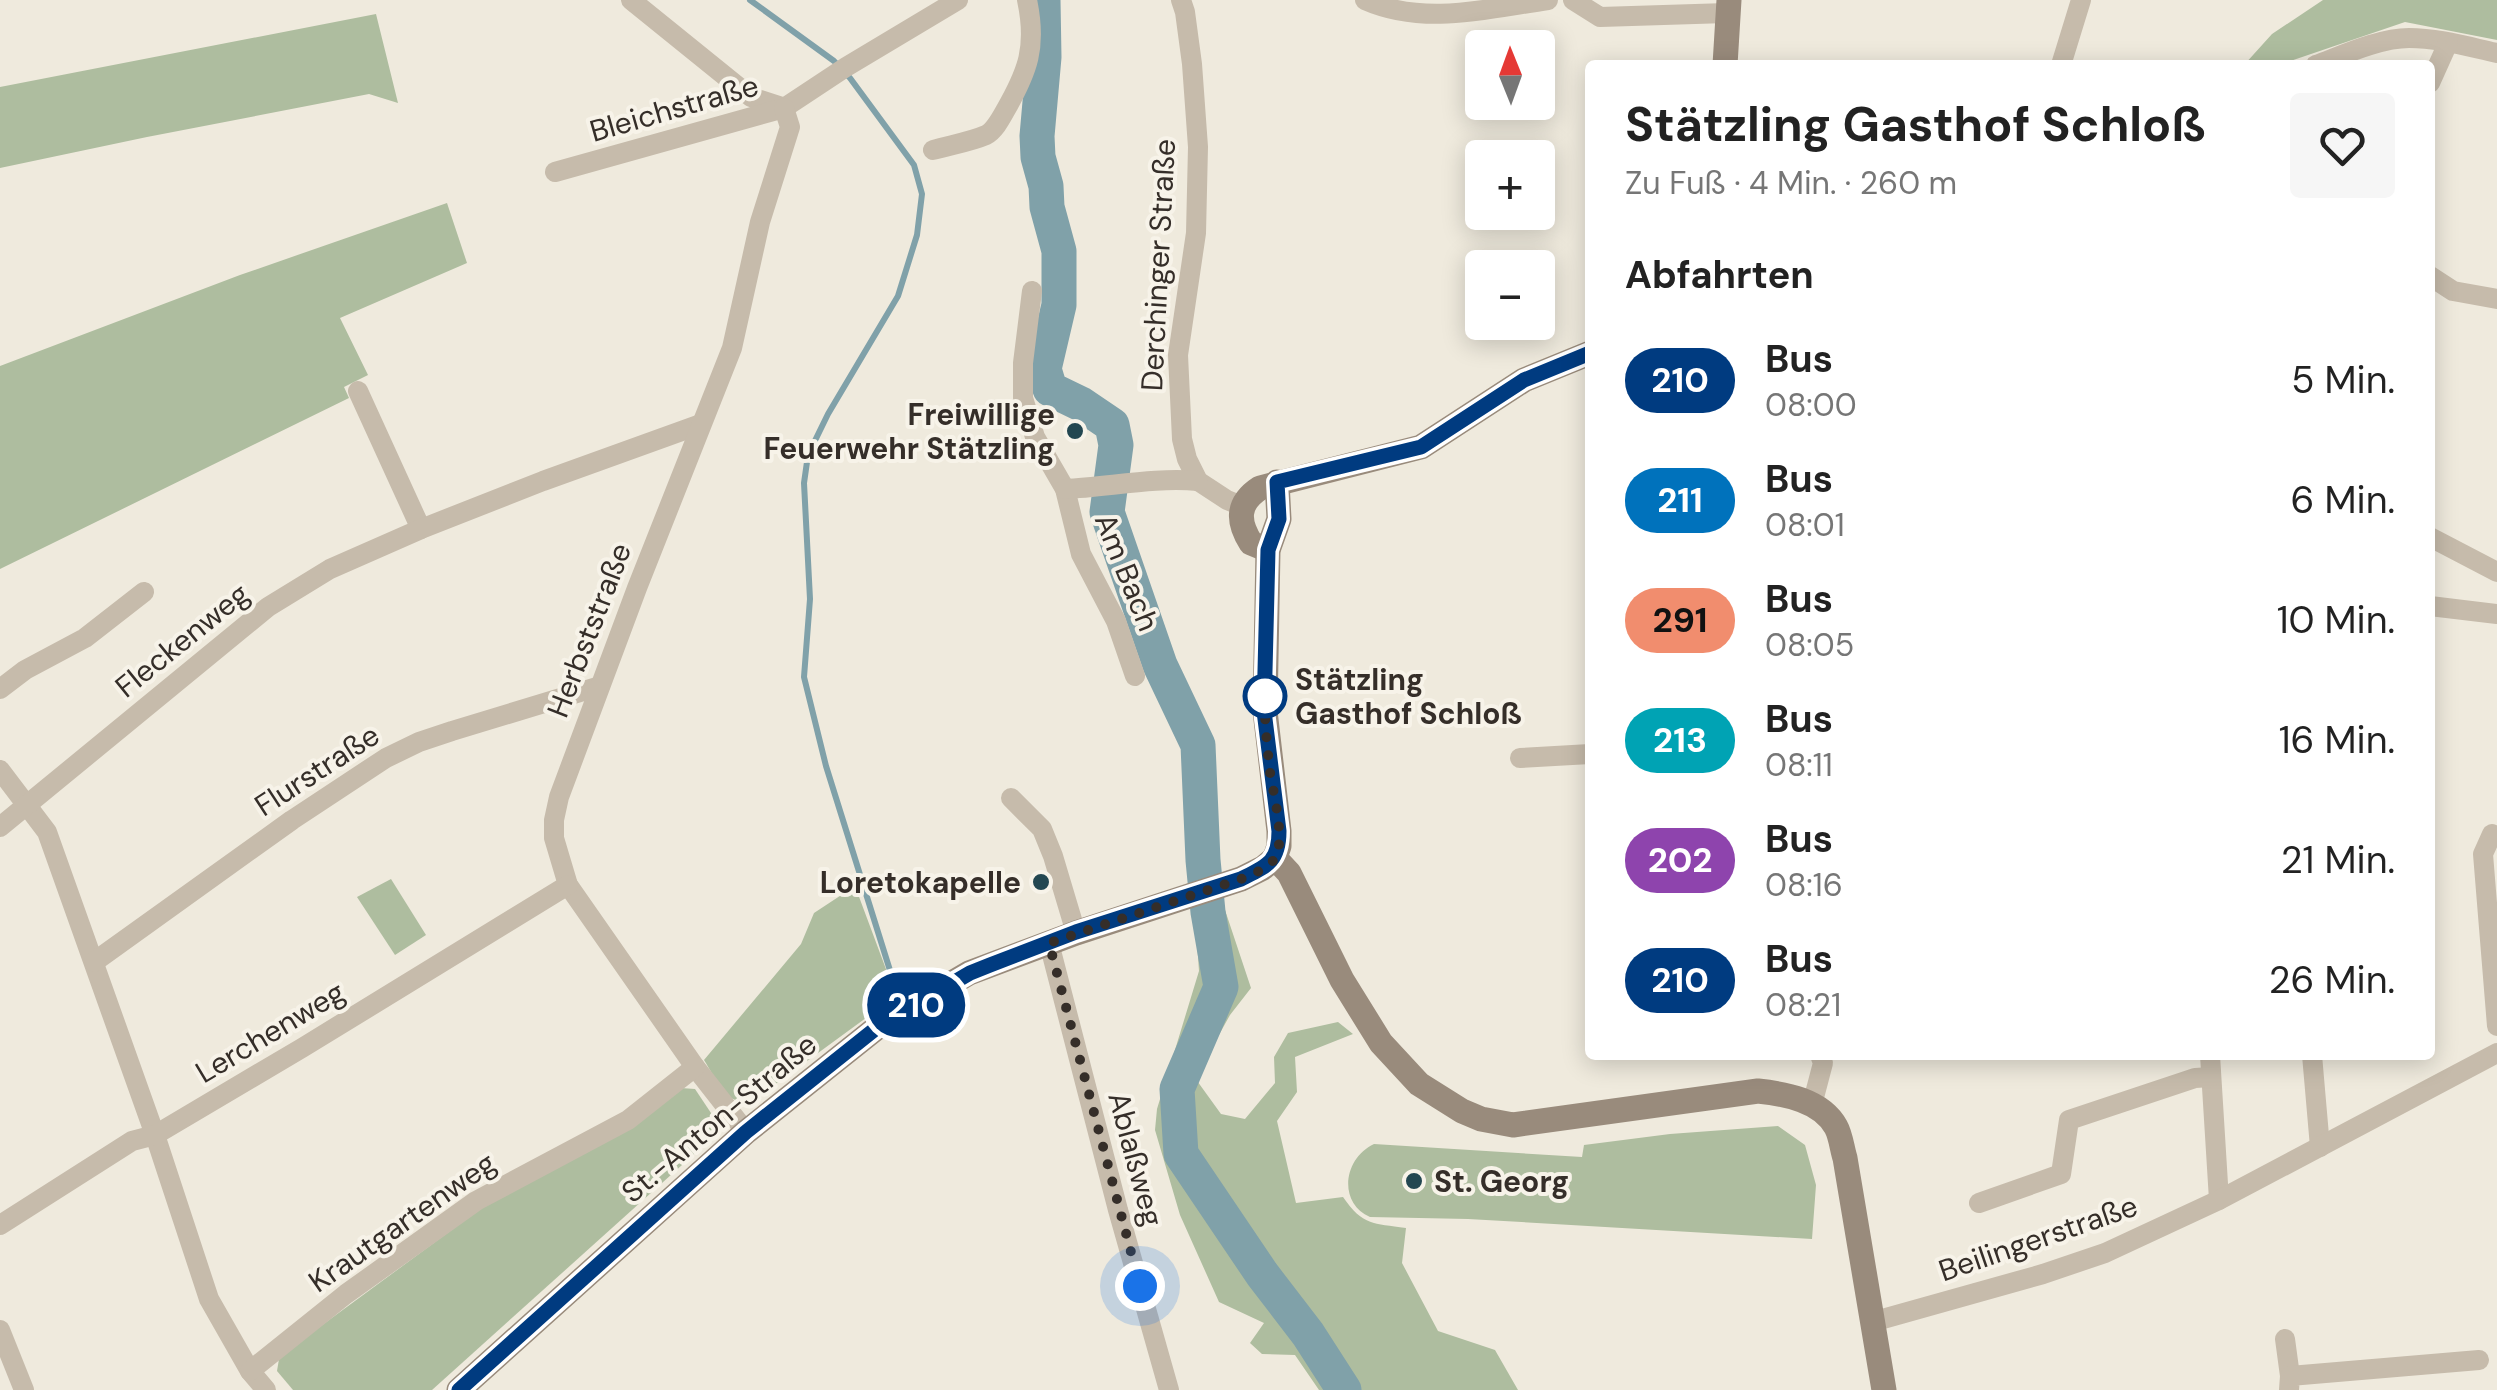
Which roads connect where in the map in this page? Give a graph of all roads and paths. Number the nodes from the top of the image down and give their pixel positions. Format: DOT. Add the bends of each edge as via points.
graph roads {
  1 [pos="631,0"];
  2 [pos="1027,0"];
  3 [pos="1181,0"];
  4 [pos="1365,0"];
  5 [pos="1548,0"];
  6 [pos="1573,0"];
  7 [pos="2081,0"];
  8 [pos="944,4"];
  9 [pos="1728,6"];
  10 [pos="2448,43"];
  11 [pos="2497,53"];
  12 [pos="1724,60"];
  13 [pos="2062,60"];
  14 [pos="2330,60"];
  15 [pos="2435,73"];
  16 [pos="784,108"];
  17 [pos="933,150"];
  18 [pos="555,172"];
  19 [pos="2435,279"];
  20 [pos="1032,290"];
  21 [pos="2497,298"];
  22 [pos="1585,355"];
  23 [pos="358,390"];
  24 [pos="701,424"];
  25 [pos="1198,481"];
  26 [pos="1277,482"];
  27 [pos="1065,489"];
  28 [pos="1242,506"];
  29 [pos="422,529"];
  30 [pos="2435,540"];
  31 [pos="1268,550"];
  32 [pos="2497,572"];
  33 [pos="144,592"];
  34 [pos="2435,607"];
  35 [pos="2497,614"];
  36 [pos="1135,676"];
  37 [pos="600,686"];
  38 [pos="0,688"];
  39 [pos="1585,754"];
  40 [pos="1520,758"];
  41 [pos="0,770"];
  42 [pos="1012,798"];
  43 [pos="27,806"];
  44 [pos="0,827"];
  45 [pos="2492,834"];
  46 [pos="1275,858"];
  47 [pos="568,885"];
  48 [pos="1076,932"];
  49 [pos="1049,943"];
  50 [pos="94,962"];
  51 [pos="2497,1026"];
  52 [pos="2497,1053"];
  53 [pos="1822,1060"];
  54 [pos="2210,1060"];
  55 [pos="2312,1060"];
  56 [pos="696,1067"];
  57 [pos="2212,1077"];
  58 [pos="1812,1105"];
  59 [pos="746,1132"];
  60 [pos="155,1134"];
  61 [pos="2320,1147"];
  62 [pos="2219,1200"];
  63 [pos="1980,1203"];
  64 [pos="0,1225"];
  65 [pos="1872,1322"];
  66 [pos="0,1330"];
  67 [pos="2286,1340"];
  68 [pos="5,1358"];
  69 [pos="2479,1360"];
  70 [pos="250,1372"];
  71 [pos="2391,1380"];
  72 [pos="2290,1383"];
  73 [pos="24,1390"];
  74 [pos="266,1390"];
  75 [pos="460,1390"];
  76 [pos="1169,1390"];
  77 [pos="1884,1390"];
  1 -- 16 [label="street" via="751,97"];
  2 -- 17 [label="street" via="1030,60 1001,118 990,134"];
  3 -- 25 [label="street, Derchinger Straße" via="1198,164 1180,397 1182,439"];
  4 -- 5 [label="street" via="1421,15"];
  6 -- 9 [label="street" via="1600,17"];
  7 -- 13 [label="street"];
  8 -- 16 [label="street, Bleichstraße"];
  9 -- 12 [label="street"];
  10 -- 11 [label="street"];
  10 -- 14 [label="street" via="2407,38"];
  10 -- 15 [label="street"];
  16 -- 18 [label="street, Bleichstraße"];
  16 -- 24 [label="street, Herbststraße" via="790,127 732,348"];
  19 -- 21 [label="street" via="2452,291"];
  20 -- 27 [label="street, Am Bach" via="1024,398 1035,437"];
  22 -- 26 [label="street" via="1524,380 1421,447"];
  23 -- 29 [label="street"];
  24 -- 29 [label="street, Fleckenweg"];
  24 -- 37 [label="street, Herbststraße"];
  25 -- 27 [label="street, Am Bach"];
  25 -- 28 [label="street"];
  26 -- 28 [label="street" via="1249,495"];
  26 -- 31 [label="street" via="1279,519"];
  27 -- 36 [label="street, Am Bach" via="1082,554"];
  28 -- 31 [label="street" via="1245,533"];
  29 -- 43 [label="street, Fleckenweg" via="330,568 268,607"];
  30 -- 32 [label="street"];
  31 -- 46 [label="street" via="1264,711 1279,831"];
  33 -- 38 [label="street" via="85,638"];
  34 -- 35 [label="street"];
  37 -- 47 [label="street, Herbststraße" via="554,820"];
  37 -- 50 [label="street, Flurstraße" via="386,758"];
  39 -- 40 [label="street"];
  41 -- 43 [label="street"];
  42 -- 48 [label="street" via="1042,829"];
  43 -- 44 [label="street, Fleckenweg"];
  43 -- 50 [label="street" via="47,832"];
  45 -- 51 [label="street" via="2483,854"];
  46 -- 48 [label="street, St.-Anton-Straße" via="1241,879"];
  46 -- 58 [label="street" via="1381,1042 1419,1084 1462,1112 1513,1124 1758,1091"];
  47 -- 56 [label="street, Herbststraße"];
  47 -- 60 [label="street, Lerchenweg"];
  48 -- 49 [label="street, St.-Anton-Straße"];
  49 -- 59 [label="street, St.-Anton-Straße" via="970,973 879,1026"];
  49 -- 76 [label="street, Ablaßweg"];
  50 -- 60 [label="street"];
  52 -- 61 [label="street, Beilingerstraße"];
  53 -- 58 [label="street"];
  54 -- 57 [label="street"];
  55 -- 61 [label="street"];
  56 -- 59 [label="street, Herbststraße"];
  56 -- 70 [label="street, Krautgartenweg" via="628,1120 476,1201"];
  57 -- 62 [label="street"];
  57 -- 63 [label="street, Beilingerstraße" via="2069,1120 2061,1174"];
  58 -- 65 [label="street" via="1836,1128 1845,1158"];
  59 -- 75 [label="street, St.-Anton-Straße"];
  60 -- 64 [label="street, Lerchenweg" via="132,1141"];
  60 -- 70 [label="street" via="208,1299"];
  61 -- 62 [label="street, Beilingerstraße"];
  62 -- 65 [label="street, Beilingerstraße" via="2105,1253"];
  65 -- 77 [label="street"];
  66 -- 68 [label="street"];
  67 -- 72 [label="street"];
  68 -- 73 [label="street"];
  69 -- 71 [label="street"];
  70 -- 74 [label="street"];
  71 -- 72 [label="street"];
}
